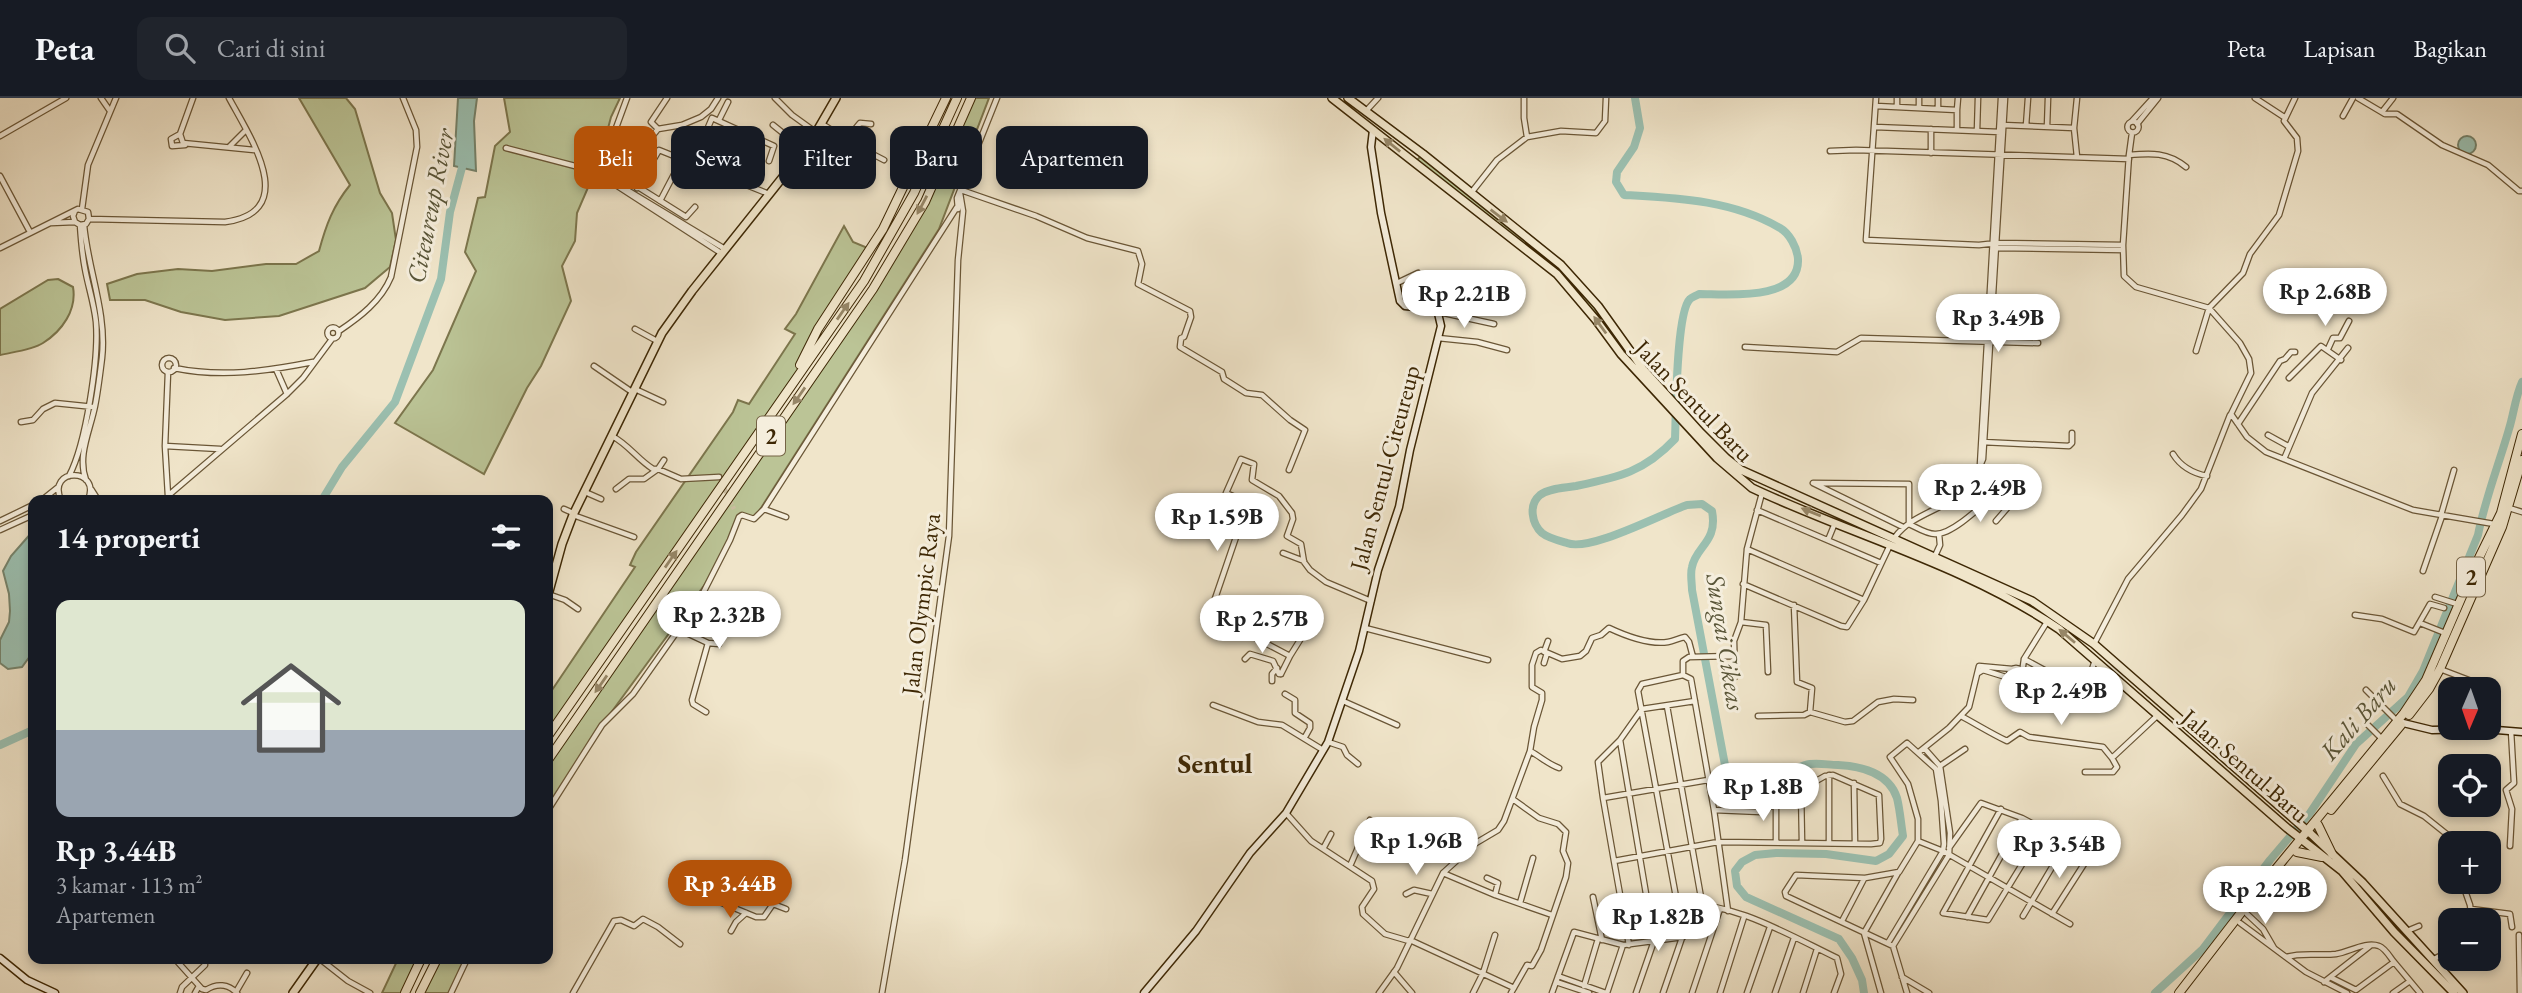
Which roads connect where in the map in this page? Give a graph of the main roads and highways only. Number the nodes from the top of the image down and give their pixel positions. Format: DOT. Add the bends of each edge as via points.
graph roads {
  1 [pos="836,98"];
  2 [pos="941,98"];
  3 [pos="946,98"];
  4 [pos="957,98"];
  5 [pos="971,98"];
  6 [pos="1332,98"];
  7 [pos="1349,98"];
  8 [pos="932,126"];
  9 [pos="933,126"];
  10 [pos="1423,154"];
  11 [pos="1433,162"];
  12 [pos="1413,163"];
  13 [pos="1423,171"];
  14 [pos="903,189"];
  15 [pos="1646,376"];
  16 [pos="790,387"];
  17 [pos="2522,434"];
  18 [pos="1699,435"];
  19 [pos="2522,460"];
  20 [pos="1836,512"];
  21 [pos="1846,516"];
  22 [pos="1837,523"];
  23 [pos="2499,525"];
  24 [pos="1893,541"];
  25 [pos="1943,563"];
  26 [pos="553,576"];
  27 [pos="1988,585"];
  28 [pos="2151,694"];
  29 [pos="2144,703"];
  30 [pos="2164,705"];
  31 [pos="2157,715"];
  32 [pos="2397,721"];
  33 [pos="553,729"];
  34 [pos="553,753"];
  35 [pos="2318,825"];
  36 [pos="2308,831"];
  37 [pos="2301,839"];
  38 [pos="2297,852"];
  39 [pos="2332,854"];
  40 [pos="2322,857"];
  41 [pos="2224,940"];
  42 [pos="314,964"];
  43 [pos="419,964"];
  44 [pos="434,964"];
  45 [pos="293,993"];
  46 [pos="405,993"];
  47 [pos="420,993"];
  48 [pos="2179,993"];
  49 [pos="2186,993"];
  50 [pos="2454,993"];
  51 [pos="2463,993"];
  1 -- 26 [label="main road" via="810,143 657,341 574,515"];
  2 -- 8 [label="highway"];
  3 -- 9 [label="highway"];
  16 -- 4 [label="highway, 2, one-way" via="886,244 915,193"];
  5 -- 34 [label="highway, 2, one-way" via="925,202 873,289"];
  12 -- 6 [label="main road, Jalan Sentul Baru, one-way"];
  7 -- 10 [label="main road, Jalan Sentul Baru"];
  10 -- 11 [label="main road, Jalan Sentul Baru"];
  10 -- 12 [label="main road"];
  11 -- 13 [label="main road"];
  11 -- 15 [label="main road, Jalan Sentul Baru, one-way" via="1569,273"];
  12 -- 13 [label="main road, Jalan Sentul Baru"];
  15 -- 13 [label="main road, Jalan Sentul Baru, one-way" via="1620,355 1557,274"];
  14 -- 16 [label="highway" via="883,229 818,329"];
  15 -- 18 [label="main road, Jalan Sentul Baru"];
  33 -- 16 [label="highway, 2, one-way"];
  17 -- 23 [label="highway, 2"];
  18 -- 20 [label="main road, Jalan Sentul Baru" via="1747,474"];
  22 -- 18 [label="main road, Jalan Sentul Baru, one-way" via="1752,488 1727,468"];
  19 -- 23 [label="highway, 2"];
  20 -- 21 [label="main road, Jalan Sentul Baru"];
  20 -- 22 [label="main road"];
  21 -- 22 [label="main road"];
  21 -- 24 [label="main road, Jalan Sentul Baru"];
  22 -- 24 [label="main road, Jalan Sentul Baru"];
  23 -- 32 [label="highway, 2" via="2443,633 2426,680"];
  23 -- 32 [label="highway, 2" via="2440,669 2429,689"];
  24 -- 25 [label="main road, Jalan Sentul Baru"];
  24 -- 25 [label="main road, Jalan Sentul Baru"];
  25 -- 27 [label="main road, Jalan Sentul Baru"];
  27 -- 28 [label="main road, Jalan Sentul Baru" via="2032,601 2094,644"];
  29 -- 27 [label="main road, Jalan Sentul Baru, one-way" via="2047,621"];
  28 -- 29 [label="main road"];
  28 -- 30 [label="main road, Jalan Sentul Baru"];
  29 -- 31 [label="main road, Jalan Sentul Baru"];
  30 -- 31 [label="main road"];
  30 -- 36 [label="main road, Jalan Sentul Baru"];
  31 -- 37 [label="main road, Jalan Sentul Baru"];
  32 -- 35 [label="highway, 2"];
  32 -- 36 [label="highway, 2"];
  35 -- 36 [label="highway, 2"];
  35 -- 39 [label="highway"];
  36 -- 37 [label="highway, 2"];
  36 -- 39 [label="main road, Jalan Sentul Baru"];
  37 -- 38 [label="highway, 2"];
  37 -- 40 [label="main road, Jalan Sentul Baru"];
  37 -- 41 [label="highway, 2"];
  38 -- 40 [label="highway"];
  38 -- 41 [label="highway, 2"];
  39 -- 51 [label="main road, Jalan Sentul Baru"];
  40 -- 50 [label="main road, Jalan Sentul Baru" via="2342,871"];
  41 -- 48 [label="highway, 2"];
  41 -- 49 [label="highway, 2"];
  42 -- 45 [label="main road"];
  43 -- 46 [label="highway"];
  44 -- 47 [label="highway"];
}
